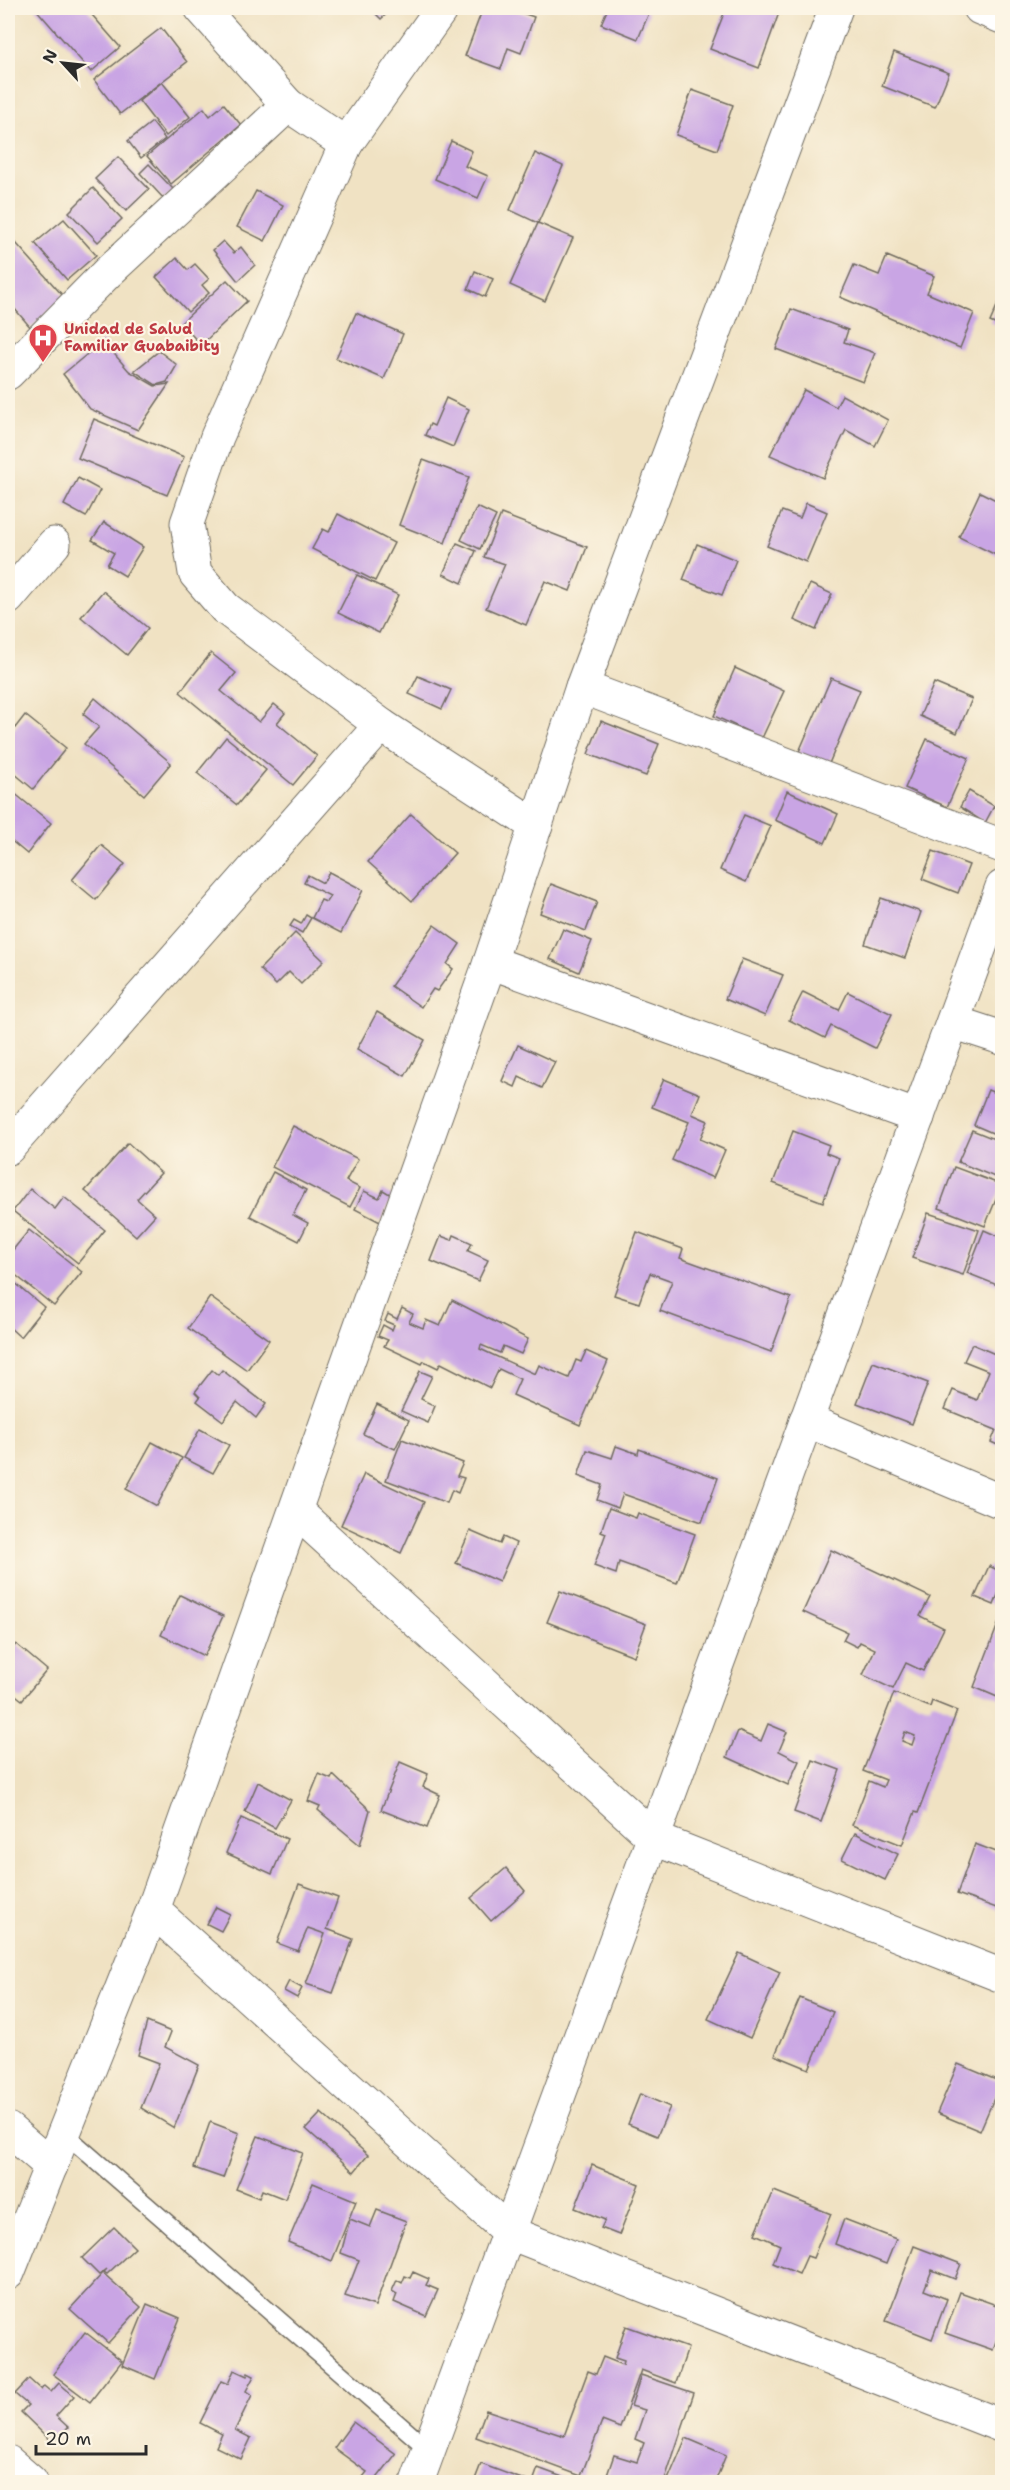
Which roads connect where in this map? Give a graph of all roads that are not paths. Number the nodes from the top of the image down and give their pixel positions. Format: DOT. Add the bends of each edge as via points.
graph roads {
  1 [pos="201,8"];
  2 [pos="441,8"];
  3 [pos="836,8"];
  4 [pos="980,8"];
  5 [pos="1002,16"];
  6 [pos="288,105"];
  7 [pos="345,144"];
  8 [pos="8,373"];
  9 [pos="54,544"];
  10 [pos="8,598"];
  11 [pos="582,687"];
  12 [pos="381,725"];
  13 [pos="536,826"];
  14 [pos="1002,846"];
  15 [pos="1002,887"];
  16 [pos="490,962"];
  17 [pos="953,1022"];
  18 [pos="1002,1038"];
  19 [pos="918,1117"];
  20 [pos="8,1148"];
  21 [pos="806,1420"];
  22 [pos="1002,1502"];
  23 [pos="296,1511"];
  24 [pos="655,1839"];
  25 [pos="153,1910"];
  26 [pos="1002,1977"];
  27 [pos="8,2129"];
  28 [pos="64,2133"];
  29 [pos="51,2166"];
  30 [pos="510,2233"];
  31 [pos="8,2273"];
  32 [pos="1002,2426"];
  33 [pos="429,2450"];
  34 [pos="8,2462"];
  35 [pos="31,2482"];
  36 [pos="417,2482"];
  1 -- 6 [label="street"];
  2 -- 7 [label="street"];
  3 -- 11 [label="street"];
  4 -- 5 [label="street"];
  6 -- 7 [label="street"];
  6 -- 8 [label="street" via="107,273"];
  7 -- 12 [label="street" via="217,437 187,523 195,573 225,608"];
  9 -- 10 [label="street"];
  11 -- 13 [label="street"];
  11 -- 14 [label="street"];
  12 -- 13 [label="street"];
  12 -- 20 [label="street"];
  13 -- 16 [label="street"];
  15 -- 17 [label="street"];
  16 -- 19 [label="street"];
  16 -- 23 [label="street"];
  17 -- 18 [label="street"];
  17 -- 19 [label="street"];
  19 -- 21 [label="street"];
  21 -- 22 [label="street"];
  21 -- 24 [label="street"];
  23 -- 24 [label="street"];
  23 -- 25 [label="street"];
  24 -- 26 [label="street"];
  24 -- 30 [label="street"];
  25 -- 28 [label="street"];
  25 -- 30 [label="street"];
  27 -- 29 [label="street"];
  28 -- 29 [label="street"];
  28 -- 33 [label="lane"];
  29 -- 31 [label="street"];
  30 -- 32 [label="street"];
  30 -- 33 [label="street"];
  33 -- 36 [label="street"];
  34 -- 35 [label="street"];
}
